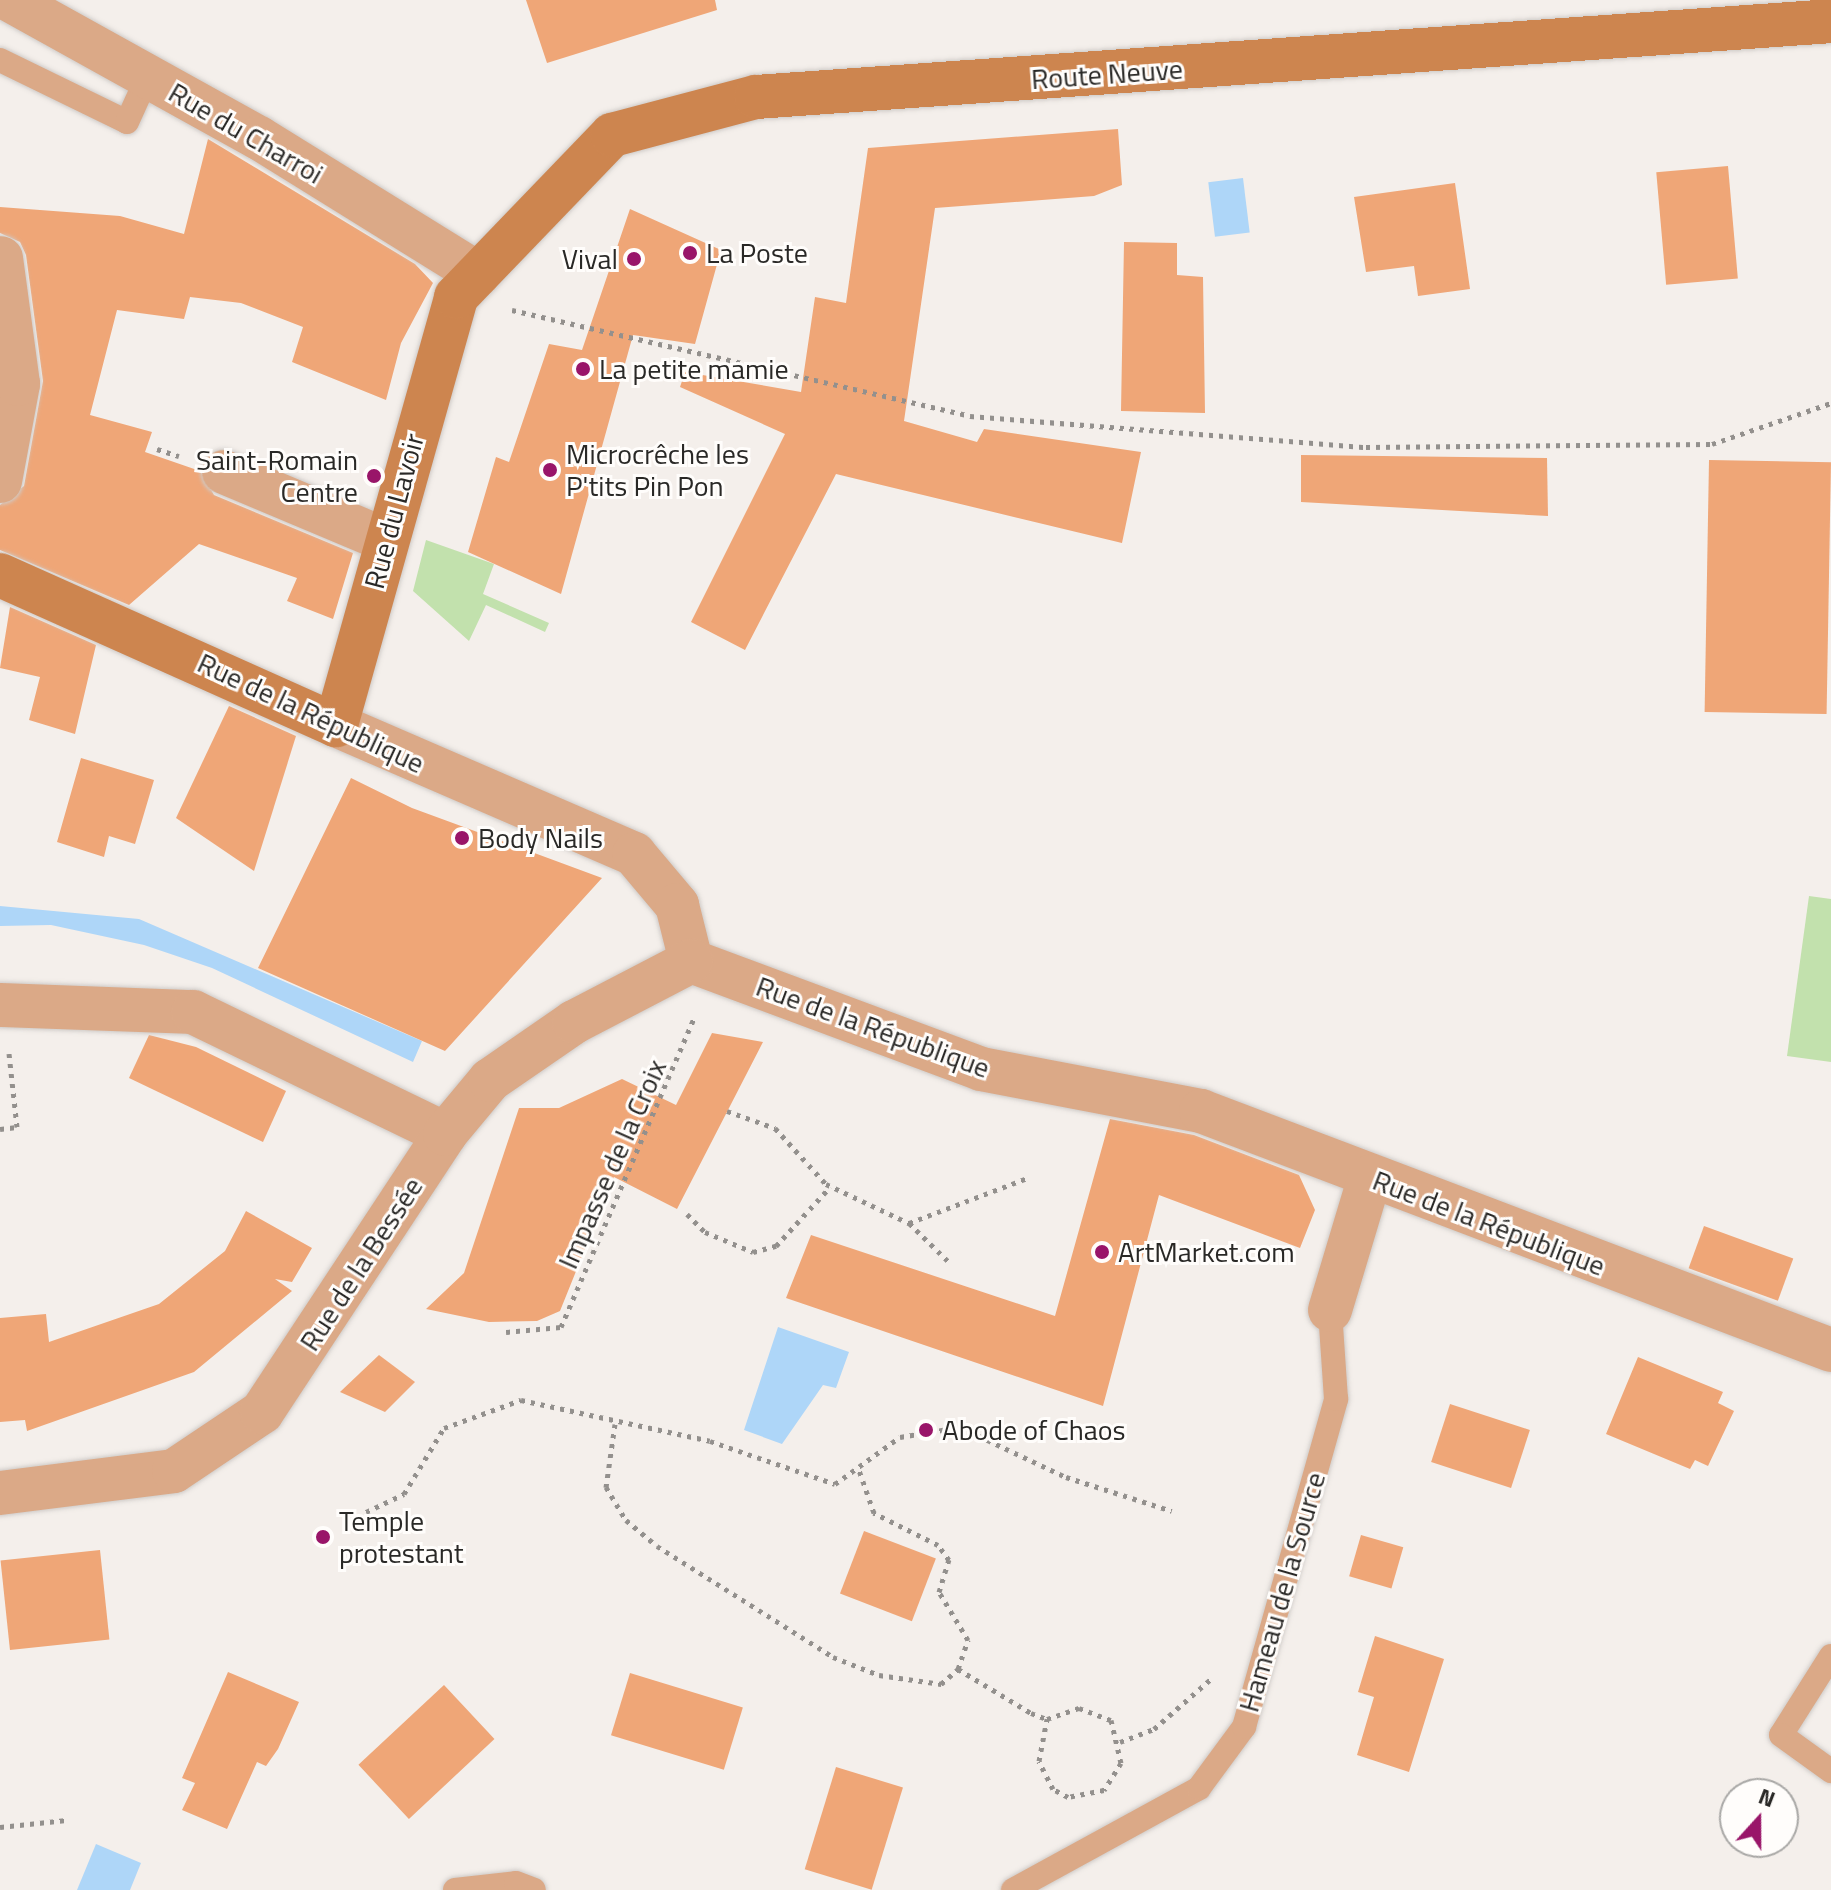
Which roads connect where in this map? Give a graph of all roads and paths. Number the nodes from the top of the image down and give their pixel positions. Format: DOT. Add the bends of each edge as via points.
graph roads {
  1 [pos="10,0"];
  2 [pos="1831,21"];
  3 [pos="0,60"];
  4 [pos="148,76"];
  5 [pos="1,258"];
  6 [pos="467,286"];
  7 [pos="1831,403"];
  8 [pos="224,472"];
  9 [pos="0,481"];
  10 [pos="386,540"];
  11 [pos="0,575"];
  12 [pos="336,725"];
  13 [pos="691,961"];
  14 [pos="0,1005"];
  15 [pos="8,1047"];
  16 [pos="727,1111"];
  17 [pos="0,1129"];
  18 [pos="445,1134"];
  19 [pos="1030,1177"];
  20 [pos="1370,1177"];
  21 [pos="830,1187"];
  22 [pos="687,1214"];
  23 [pos="909,1223"];
  24 [pos="948,1261"];
  25 [pos="1330,1310"];
  26 [pos="506,1332"];
  27 [pos="1831,1350"];
  28 [pos="615,1424"];
  29 [pos="858,1467"];
  30 [pos="0,1493"];
  31 [pos="1172,1511"];
  32 [pos="366,1512"];
  33 [pos="1831,1656"];
  34 [pos="958,1669"];
  35 [pos="1215,1675"];
  36 [pos="1047,1719"];
  37 [pos="1120,1742"];
  38 [pos="1831,1771"];
  39 [pos="67,1820"];
  40 [pos="0,1827"];
  41 [pos="455,1890"];
  42 [pos="534,1890"];
  43 [pos="1013,1890"];
  1 -- 4 [label="street, Rue du Charroi"];
  2 -- 6 [label="main road, Route Neuve" via="756,97 612,135"];
  3 -- 4 [label="lane" via="127,122"];
  4 -- 6 [label="street, Rue du Charroi"];
  5 -- 9 [label="street" via="18,384"];
  6 -- 7 [label="path" via="970,416 1350,446 1712,444"];
  6 -- 10 [label="main road, Rue du Lavoir"];
  8 -- 10 [label="street"];
  10 -- 12 [label="main road, Rue du Lavoir"];
  11 -- 12 [label="main road, Rue de la République"];
  12 -- 13 [label="street, Rue de la République" via="634,854 677,905"];
  13 -- 18 [label="street, Rue de la Bessée" via="574,1022 490,1080"];
  13 -- 20 [label="street, Rue de la République" via="981,1069 1201,1111"];
  13 -- 26 [label="path, Impasse de la Croix" via="696,1027 561,1327"];
  14 -- 18 [label="street" via="193,1012"];
  15 -- 17 [label="path" via="17,1127"];
  16 -- 21 [label="path" via="775,1128"];
  18 -- 30 [label="street, Rue de la Bessée" via="262,1412 174,1471"];
  19 -- 23 [label="path"];
  20 -- 25 [label="street, Hameau de la Source"];
  20 -- 27 [label="street, Rue de la République"];
  21 -- 22 [label="path" via="776,1246 753,1252 705,1232"];
  21 -- 23 [label="path"];
  23 -- 24 [label="path"];
  25 -- 43 [label="lane, Hameau de la Source" via="1336,1399 1244,1727 1199,1788"];
  28 -- 29 [label="path" via="710,1441 835,1484"];
  28 -- 32 [label="path" via="501,1401 444,1428 404,1494"];
  28 -- 34 [label="path" via="606,1487 626,1520 657,1546 833,1657 921,1684 941,1684"];
  29 -- 31 [label="path" via="900,1437 960,1427 1066,1477"];
  29 -- 34 [label="path" via="874,1513 938,1545 949,1560 939,1592 968,1640"];
  33 -- 38 [label="lane" via="1781,1735"];
  34 -- 36 [label="path" via="994,1688 1007,1704"];
  35 -- 37 [label="path" via="1154,1729"];
  36 -- 37 [label="path" via="1062,1710 1096,1710 1111,1720"];
  36 -- 37 [label="path" via="1039,1761 1053,1789 1068,1797 1104,1790 1121,1763"];
  39 -- 40 [label="path"];
  41 -- 42 [label="lane" via="516,1883"];
}
